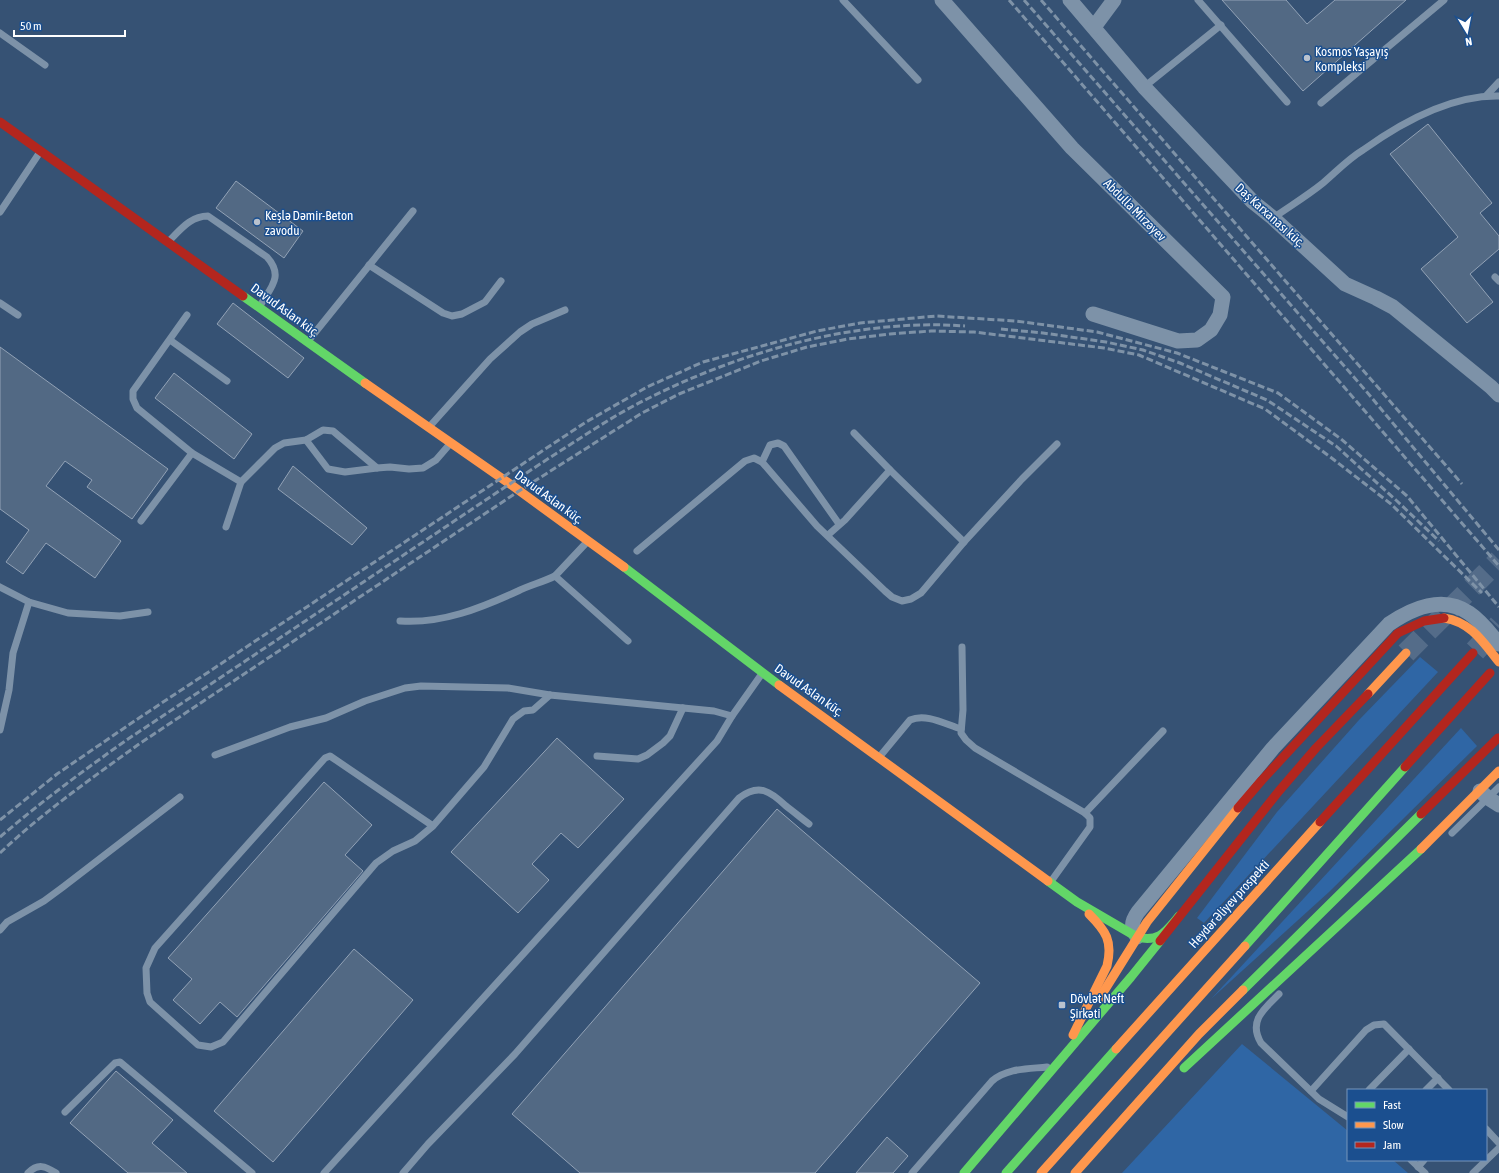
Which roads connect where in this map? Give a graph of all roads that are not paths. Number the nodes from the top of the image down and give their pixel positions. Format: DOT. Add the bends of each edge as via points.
graph roads {
  1 [pos="843,0"];
  2 [pos="942,0"];
  3 [pos="1070,0"];
  4 [pos="1114,0"];
  5 [pos="1198,0"];
  6 [pos="1444,0"];
  7 [pos="1220,24"];
  8 [pos="1094,27"];
  9 [pos="0,33"];
  10 [pos="45,65"];
  11 [pos="918,80"];
  12 [pos="1499,82"];
  13 [pos="1144,87"];
  14 [pos="1486,96"];
  15 [pos="1499,96"];
  16 [pos="1287,102"];
  17 [pos="1321,103"];
  18 [pos="0,122"];
  19 [pos="40,151"];
  20 [pos="413,211"];
  21 [pos="0,212"];
  22 [pos="1273,218"];
  23 [pos="168,242"];
  24 [pos="370,265"];
  25 [pos="501,281"];
  26 [pos="0,303"];
  27 [pos="259,307"];
  28 [pos="565,310"];
  29 [pos="1093,314"];
  30 [pos="18,315"];
  31 [pos="188,315"];
  32 [pos="170,340"];
  33 [pos="307,342"];
  34 [pos="227,381"];
  35 [pos="1499,396"];
  36 [pos="428,428"];
  37 [pos="854,433"];
  38 [pos="306,440"];
  39 [pos="451,444"];
  40 [pos="1057,444"];
  41 [pos="192,453"];
  42 [pos="762,462"];
  43 [pos="377,468"];
  44 [pos="890,470"];
  45 [pos="241,482"];
  46 [pos="141,521"];
  47 [pos="839,524"];
  48 [pos="226,527"];
  49 [pos="828,535"];
  50 [pos="587,541"];
  51 [pos="964,542"];
  52 [pos="637,551"];
  53 [pos="555,576"];
  54 [pos="0,587"];
  55 [pos="29,602"];
  56 [pos="148,612"];
  57 [pos="400,621"];
  58 [pos="628,641"];
  59 [pos="1499,644"];
  60 [pos="962,647"];
  61 [pos="1406,653"];
  62 [pos="1473,653"];
  63 [pos="1499,662"];
  64 [pos="762,673"];
  65 [pos="1490,673"];
  66 [pos="550,695"];
  67 [pos="682,708"];
  68 [pos="732,716"];
  69 [pos="961,729"];
  70 [pos="0,730"];
  71 [pos="1163,731"];
  72 [pos="1498,738"];
  73 [pos="215,755"];
  74 [pos="597,756"];
  75 [pos="879,756"];
  76 [pos="1499,772"];
  77 [pos="1499,787"];
  78 [pos="180,797"];
  79 [pos="1489,798"];
  80 [pos="1085,813"];
  81 [pos="809,824"];
  82 [pos="433,826"];
  83 [pos="1444,840"];
  84 [pos="1050,882"];
  85 [pos="1077,902"];
  86 [pos="1179,916"];
  87 [pos="0,930"];
  88 [pos="1138,937"];
  89 [pos="1284,990"];
  90 [pos="1409,1049"];
  91 [pos="1057,1065"];
  92 [pos="1180,1072"];
  93 [pos="1438,1078"];
  94 [pos="1168,1083"];
  95 [pos="1371,1089"];
  96 [pos="1427,1089"];
  97 [pos="1448,1089"];
  98 [pos="1311,1090"];
  99 [pos="65,1112"];
  100 [pos="1347,1115"];
  101 [pos="1487,1130"];
  102 [pos="1499,1143"];
  103 [pos="1099,1147"];
  104 [pos="1499,1148"];
  105 [pos="1487,1160"];
  106 [pos="1412,1161"];
  107 [pos="1423,1161"];
  108 [pos="1485,1161"];
  109 [pos="1418,1167"];
  110 [pos="28,1173"];
  111 [pos="56,1173"];
  112 [pos="252,1173"];
  113 [pos="324,1173"];
  114 [pos="403,1173"];
  115 [pos="912,1173"];
  116 [pos="964,1173"];
  117 [pos="1006,1173"];
  118 [pos="1040,1173"];
  119 [pos="1075,1173"];
  120 [pos="1424,1173"];
  121 [pos="1473,1173"];
  1 -- 11 [label="lane"];
  2 -- 29 [label="street, Abdulla Mirzəyev" via="1072,148 1223,297 1220,315 1211,330 1197,340 1178,341"];
  3 -- 8 [label="street, Daş Karxanası küç."];
  4 -- 8 [label="street"];
  5 -- 7 [label="lane"];
  6 -- 17 [label="lane"];
  7 -- 13 [label="lane"];
  7 -- 16 [label="lane"];
  8 -- 13 [label="street, Daş Karxanası küç."];
  9 -- 10 [label="lane"];
  12 -- 14 [label="lane"];
  13 -- 22 [label="street, Daş Karxanası küç." via="1244,194"];
  14 -- 15 [label="lane"];
  14 -- 22 [label="lane" via="1444,105 1403,124 1362,150 1322,184"];
  18 -- 19 [label="main road, Davud Aslan küç."];
  19 -- 21 [label="lane"];
  19 -- 23 [label="main road, Davud Aslan küç."];
  20 -- 24 [label="lane"];
  22 -- 35 [label="street, Daş Karxanası küç." via="1345,284 1393,307"];
  23 -- 27 [label="main road, Davud Aslan küç."];
  23 -- 27 [label="lane" via="191,220 208,216 267,257 276,272 275,281"];
  24 -- 25 [label="lane" via="443,313 452,316 462,314 485,302"];
  24 -- 33 [label="lane"];
  26 -- 30 [label="lane"];
  27 -- 33 [label="main road, Davud Aslan küç."];
  28 -- 36 [label="lane" via="520,332 490,359"];
  31 -- 32 [label="lane"];
  32 -- 34 [label="lane"];
  32 -- 41 [label="lane" via="132,391 133,399 137,408"];
  33 -- 36 [label="main road, Davud Aslan küç."];
  36 -- 39 [label="main road, Davud Aslan küç."];
  37 -- 44 [label="lane"];
  38 -- 43 [label="lane" via="328,469 345,472"];
  38 -- 43 [label="lane" via="324,430 333,431"];
  38 -- 45 [label="lane" via="284,442"];
  39 -- 43 [label="lane" via="436,460 423,468"];
  39 -- 50 [label="main road, Davud Aslan küç."];
  40 -- 51 [label="lane"];
  41 -- 45 [label="lane"];
  41 -- 46 [label="lane"];
  42 -- 47 [label="lane" via="770,445 778,443 784,446"];
  42 -- 49 [label="lane" via="817,526"];
  42 -- 52 [label="lane" via="754,458 745,460"];
  44 -- 47 [label="lane"];
  44 -- 51 [label="lane"];
  45 -- 48 [label="lane"];
  47 -- 49 [label="lane"];
  49 -- 51 [label="lane" via="885,591 902,601 911,600 921,593"];
  50 -- 53 [label="lane"];
  50 -- 64 [label="main road, Davud Aslan küç."];
  53 -- 57 [label="lane" via="457,614 423,622"];
  53 -- 58 [label="lane"];
  54 -- 55 [label="lane"];
  55 -- 56 [label="lane" via="68,613 120,616"];
  55 -- 70 [label="lane" via="12,653 9,690"];
  59 -- 88 [label="street" via="1469,612 1454,606 1437,604 1411,610 1389,624 1273,748 1138,912 1132,922 1133,930"];
  60 -- 69 [label="lane"];
  61 -- 86 [label="main road" via="1283,786"];
  62 -- 117 [label="main road, Heydər Əliyev prospekti"];
  63 -- 88 [label="main road" via="1469,628 1450,619 1423,620 1398,633 1262,780 1164,899"];
  64 -- 68 [label="lane"];
  64 -- 75 [label="main road, Davud Aslan küç."];
  65 -- 118 [label="main road"];
  66 -- 67 [label="lane"];
  66 -- 73 [label="lane" via="496,687 405,688 312,723 290,727"];
  66 -- 82 [label="lane" via="533,710 524,711 513,719 484,767"];
  67 -- 68 [label="lane" via="714,711"];
  67 -- 74 [label="lane" via="670,736 647,755 638,759"];
  68 -- 113 [label="lane" via="717,741"];
  69 -- 75 [label="lane" via="921,717 915,718 910,720"];
  69 -- 80 [label="lane" via="966,740 975,748"];
  71 -- 80 [label="lane"];
  72 -- 103 [label="main road" via="1199,1034"];
  75 -- 84 [label="main road, Davud Aslan küç."];
  76 -- 79 [label="main road"];
  77 -- 79 [label="lane"];
  78 -- 87 [label="lane" via="63,887 7,922"];
  79 -- 83 [label="lane"];
  79 -- 92 [label="main road" via="1412,858"];
  80 -- 84 [label="lane" via="1090,818 1090,826"];
  81 -- 114 [label="lane" via="771,793 758,790 739,798 515,1054"];
  82 -- 82 [label="lane" via="415,841 393,851 376,863 223,1042 211,1047 198,1045 150,1002 146,968 155,948 325,758 330,756"];
  84 -- 85 [label="main road, Davud Aslan küç."];
  85 -- 88 [label="main road"];
  85 -- 91 [label="main road" via="1106,934 1110,956"];
  86 -- 88 [label="main road" via="1154,940"];
  86 -- 91 [label="main road"];
  88 -- 91 [label="main road"];
  89 -- 98 [label="lane" via="1258,1016 1256,1035 1261,1044"];
  90 -- 93 [label="lane"];
  90 -- 95 [label="lane"];
  90 -- 98 [label="lane" via="1384,1024 1374,1025 1366,1030"];
  91 -- 115 [label="lane" via="997,1076"];
  91 -- 116 [label="main road"];
  93 -- 96 [label="lane"];
  93 -- 97 [label="lane"];
  94 -- 103 [label="main road"];
  98 -- 100 [label="lane" via="1319,1099"];
  99 -- 112 [label="lane" via="115,1062 120,1062"];
  101 -- 102 [label="lane"];
  103 -- 119 [label="main road"];
  104 -- 105 [label="lane"];
  106 -- 109 [label="lane"];
  107 -- 109 [label="lane"];
  108 -- 121 [label="lane"];
  109 -- 120 [label="lane"];
  110 -- 111 [label="lane" via="32,1168 41,1166"];
}
